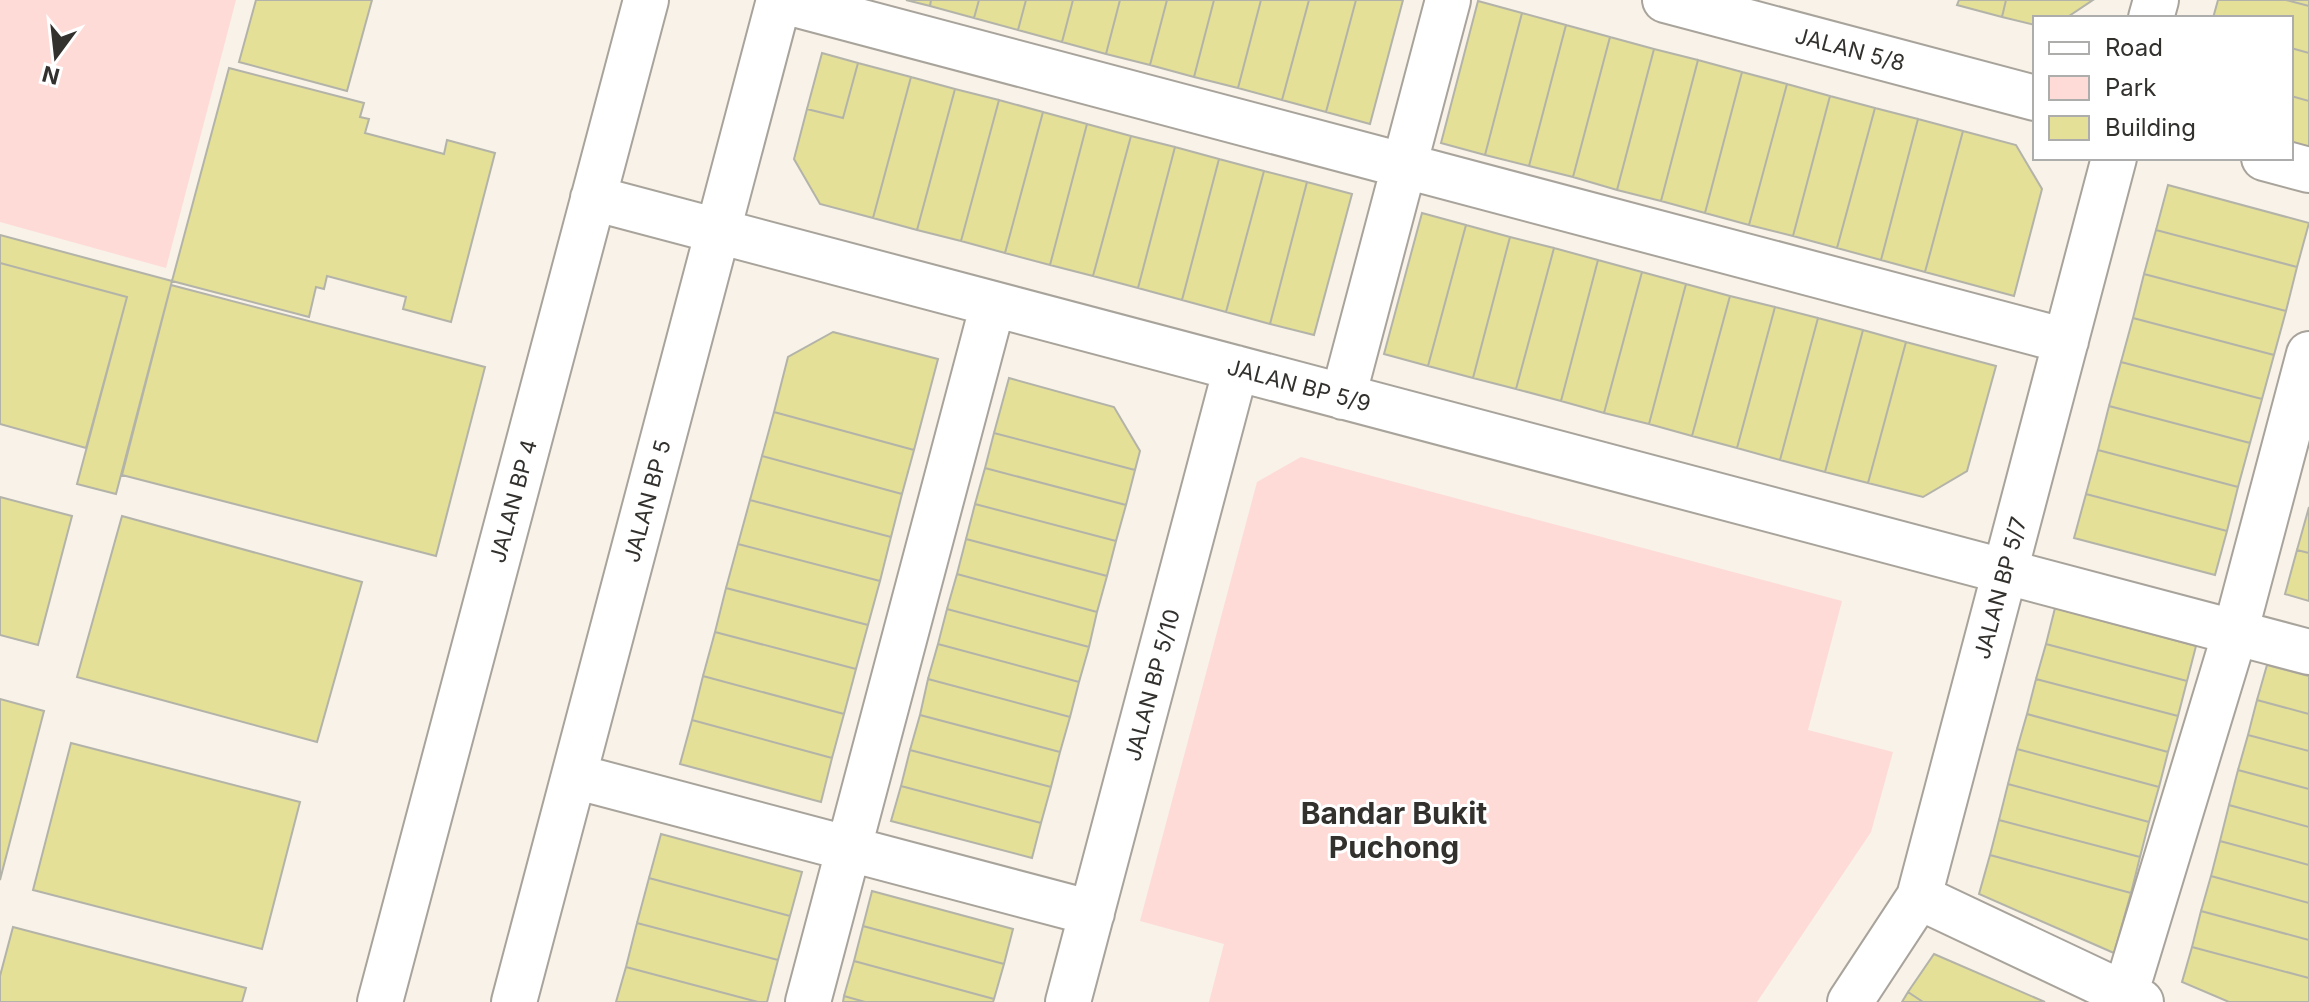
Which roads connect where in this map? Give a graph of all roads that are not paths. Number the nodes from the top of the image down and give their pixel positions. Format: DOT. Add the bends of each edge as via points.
graph roads {
  1 [pos="646,0"];
  2 [pos="779,0"];
  3 [pos="1448,0"];
  4 [pos="1665,0"];
  5 [pos="2033,97"];
  6 [pos="2113,160"];
  7 [pos="2272,160"];
  8 [pos="1404,166"];
  9 [pos="2309,170"];
  10 [pos="593,198"];
  11 [pos="718,231"];
  12 [pos="993,304"];
  13 [pos="2066,341"];
  14 [pos="2309,354"];
  15 [pos="1236,368"];
  16 [pos="1343,397"];
  17 [pos="2004,572"];
  18 [pos="2235,633"];
  19 [pos="2309,652"];
  20 [pos="574,776"];
  21 [pos="848,849"];
  22 [pos="1919,897"];
  23 [pos="1092,913"];
  24 [pos="2129,1000"];
  25 [pos="380,1002"];
  26 [pos="514,1002"];
  27 [pos="808,1002"];
  28 [pos="1068,1002"];
  29 [pos="1850,1002"];
  1 -- 10 [label="street, JALAN BP 4"];
  2 -- 8 [label="street"];
  2 -- 11 [label="street, JALAN BP 5"];
  3 -- 8 [label="street"];
  4 -- 5 [label="street, JALAN 5/8"];
  6 -- 13 [label="street, JALAN BP 5/7"];
  7 -- 9 [label="street"];
  8 -- 13 [label="street"];
  8 -- 16 [label="street"];
  10 -- 11 [label="street, JALAN BP 5/9"];
  10 -- 25 [label="street, JALAN BP 4"];
  11 -- 12 [label="street, JALAN BP 5/9"];
  11 -- 20 [label="street, JALAN BP 5"];
  12 -- 15 [label="street, JALAN BP 5/9"];
  12 -- 21 [label="street"];
  13 -- 17 [label="street, JALAN BP 5/7"];
  14 -- 18 [label="street"];
  15 -- 16 [label="street, JALAN BP 5/9"];
  15 -- 23 [label="street, JALAN BP 5/10"];
  16 -- 17 [label="street, JALAN BP 5/9"];
  17 -- 18 [label="street, JALAN BP 5/9"];
  17 -- 22 [label="street, JALAN BP 5/7"];
  18 -- 19 [label="street, JALAN BP 5/9"];
  18 -- 24 [label="street"];
  20 -- 21 [label="street"];
  20 -- 26 [label="street, JALAN BP 5"];
  21 -- 23 [label="street"];
  21 -- 27 [label="street"];
  22 -- 24 [label="street"];
  22 -- 29 [label="street, JALAN BP 5/7"];
  23 -- 28 [label="street, JALAN BP 5/10"];
}
